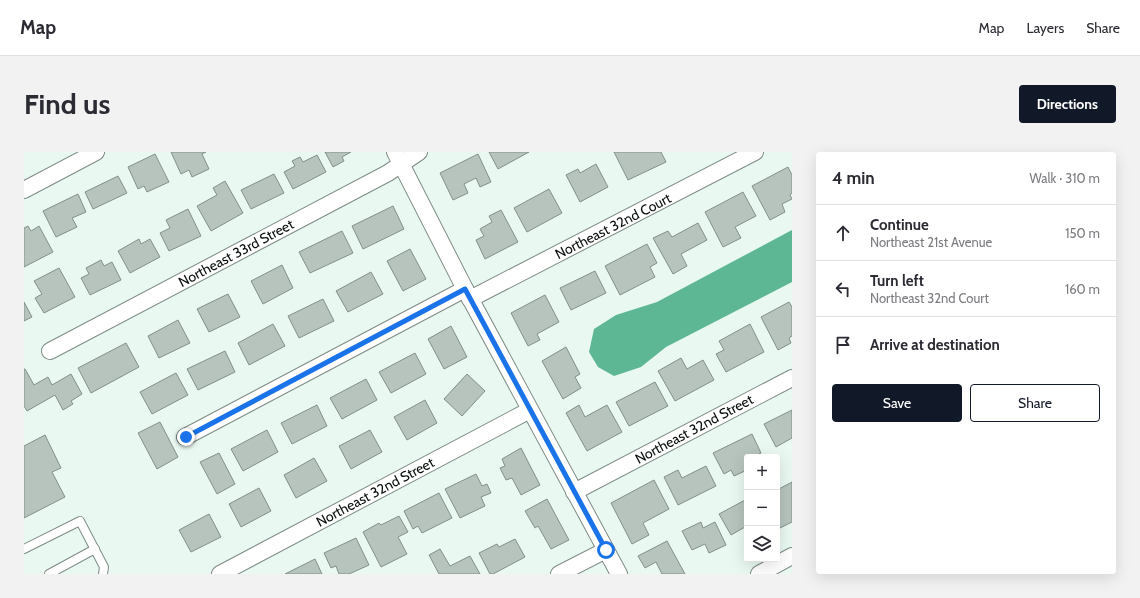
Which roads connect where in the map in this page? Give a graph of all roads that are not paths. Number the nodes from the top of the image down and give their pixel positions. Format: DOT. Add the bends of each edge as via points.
graph roads {
  1 [pos="96,152"];
  2 [pos="420,152"];
  3 [pos="755,152"];
  4 [pos="398,158"];
  5 [pos="24,190"];
  6 [pos="468,294"];
  7 [pos="50,351"];
  8 [pos="792,378"];
  9 [pos="530,410"];
  10 [pos="186,437"];
  11 [pos="574,492"];
  12 [pos="24,549"];
  13 [pos="95,549"];
  14 [pos="606,550"];
  15 [pos="792,556"];
  16 [pos="49,574"];
  17 [pos="103,574"];
  18 [pos="220,574"];
  19 [pos="559,574"];
  20 [pos="619,574"];
  21 [pos="759,574"];
  1 -- 5 [label="street"];
  2 -- 4 [label="street, Northeast 33rd Street"];
  3 -- 6 [label="street, Northeast 32nd Court"];
  4 -- 6 [label="street"];
  4 -- 7 [label="street, Northeast 33rd Street" via="388,173"];
  6 -- 9 [label="street"];
  6 -- 10 [label="street, Northeast 32nd Court"];
  8 -- 11 [label="street, Northeast 32nd Street"];
  9 -- 11 [label="street"];
  9 -- 18 [label="street, Northeast 32nd Street"];
  11 -- 14 [label="street"];
  12 -- 13 [label="lane" via="80,521"];
  13 -- 16 [label="lane"];
  13 -- 17 [label="lane" via="104,568"];
  14 -- 19 [label="street"];
  14 -- 20 [label="street"];
  15 -- 21 [label="street"];
}
